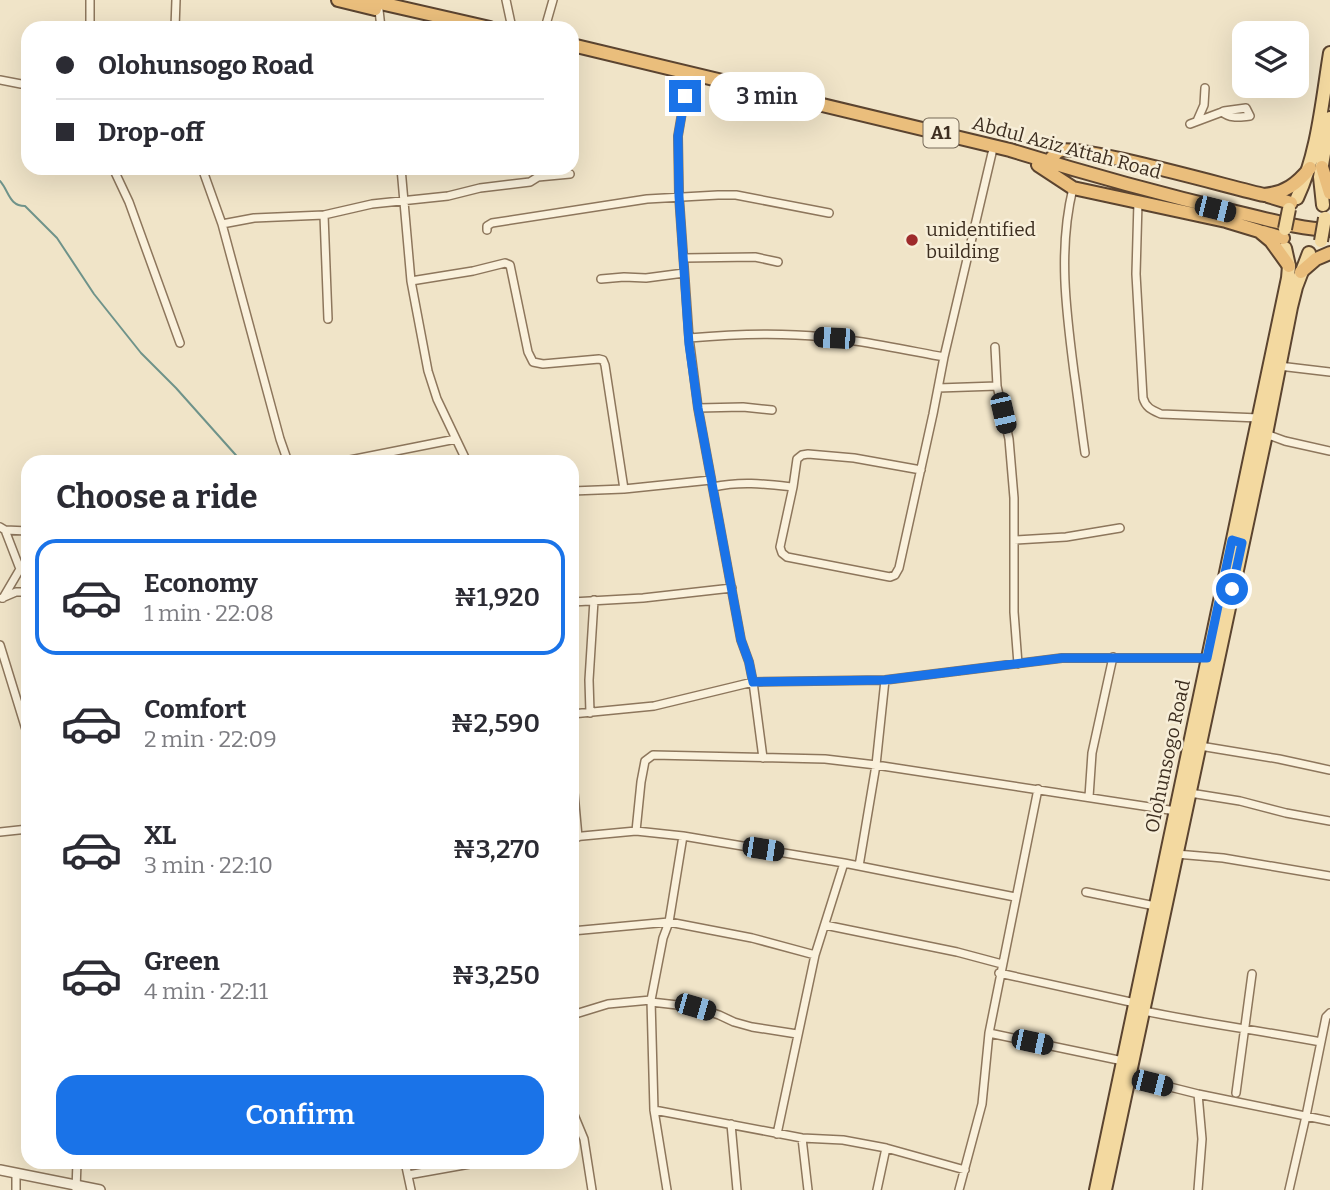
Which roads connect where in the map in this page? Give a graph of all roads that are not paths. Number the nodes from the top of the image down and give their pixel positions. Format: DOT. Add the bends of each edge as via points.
graph roads {
  1 [pos="90,0"];
  2 [pos="176,0"];
  3 [pos="338,0"];
  4 [pos="367,0"];
  5 [pos="506,0"];
  6 [pos="552,0"];
  7 [pos="379,10"];
  8 [pos="90,21"];
  9 [pos="176,21"];
  10 [pos="381,21"];
  11 [pos="427,21"];
  12 [pos="459,21"];
  13 [pos="510,21"];
  14 [pos="547,21"];
  15 [pos="579,47"];
  16 [pos="1330,53"];
  17 [pos="579,54"];
  18 [pos="688,77"];
  19 [pos="0,80"];
  20 [pos="21,84"];
  21 [pos="1205,88"];
  22 [pos="1222,112"];
  23 [pos="1330,118"];
  24 [pos="992,153"];
  25 [pos="1043,164"];
  26 [pos="1316,168"];
  27 [pos="116,175"];
  28 [pos="204,175"];
  29 [pos="402,175"];
  30 [pos="544,175"];
  31 [pos="1073,188"];
  32 [pos="1330,192"];
  33 [pos="1264,195"];
  34 [pos="679,196"];
  35 [pos="404,201"];
  36 [pos="1138,202"];
  37 [pos="1293,204"];
  38 [pos="829,213"];
  39 [pos="324,215"];
  40 [pos="1326,216"];
  41 [pos="222,224"];
  42 [pos="487,230"];
  43 [pos="1303,230"];
  44 [pos="1259,231"];
  45 [pos="1284,238"];
  46 [pos="1323,247"];
  47 [pos="684,258"];
  48 [pos="778,262"];
  49 [pos="1289,266"];
  50 [pos="1301,272"];
  51 [pos="684,273"];
  52 [pos="601,279"];
  53 [pos="411,281"];
  54 [pos="328,319"];
  55 [pos="689,338"];
  56 [pos="180,342"];
  57 [pos="995,347"];
  58 [pos="944,358"];
  59 [pos="1279,366"];
  60 [pos="1330,372"];
  61 [pos="997,386"];
  62 [pos="938,387"];
  63 [pos="698,408"];
  64 [pos="772,410"];
  65 [pos="1259,418"];
  66 [pos="1266,434"];
  67 [pos="456,439"];
  68 [pos="1330,451"];
  69 [pos="1085,453"];
  70 [pos="286,455"];
  71 [pos="375,455"];
  72 [pos="464,455"];
  73 [pos="921,470"];
  74 [pos="712,483"];
  75 [pos="793,487"];
  76 [pos="624,489"];
  77 [pos="579,491"];
  78 [pos="2,528"];
  79 [pos="1120,528"];
  80 [pos="21,530"];
  81 [pos="1014,540"];
  82 [pos="1237,541"];
  83 [pos="20,569"];
  84 [pos="732,588"];
  85 [pos="21,592"];
  86 [pos="2,599"];
  87 [pos="594,600"];
  88 [pos="579,601"];
  89 [pos="0,645"];
  90 [pos="1113,657"];
  91 [pos="1207,658"];
  92 [pos="1018,664"];
  93 [pos="885,680"];
  94 [pos="753,682"];
  95 [pos="21,713"];
  96 [pos="590,713"];
  97 [pos="579,714"];
  98 [pos="1200,746"];
  99 [pos="763,758"];
  100 [pos="876,765"];
  101 [pos="1330,770"];
  102 [pos="1038,789"];
  103 [pos="1190,793"];
  104 [pos="1089,797"];
  105 [pos="1176,811"];
  106 [pos="1330,821"];
  107 [pos="21,830"];
  108 [pos="636,831"];
  109 [pos="0,832"];
  110 [pos="683,836"];
  111 [pos="579,837"];
  112 [pos="1176,854"];
  113 [pos="844,863"];
  114 [pos="859,866"];
  115 [pos="1330,876"];
  116 [pos="1086,892"];
  117 [pos="1015,897"];
  118 [pos="1156,906"];
  119 [pos="669,922"];
  120 [pos="825,925"];
  121 [pos="579,930"];
  122 [pos="815,954"];
  123 [pos="1002,964"];
  124 [pos="999,974"];
  125 [pos="1252,975"];
  126 [pos="651,1001"];
  127 [pos="1139,1007"];
  128 [pos="579,1013"];
  129 [pos="1330,1013"];
  130 [pos="1245,1029"];
  131 [pos="989,1033"];
  132 [pos="797,1034"];
  133 [pos="1321,1042"];
  134 [pos="1123,1061"];
  135 [pos="1130,1077"];
  136 [pos="1236,1093"];
  137 [pos="1198,1094"];
  138 [pos="654,1110"];
  139 [pos="1306,1116"];
  140 [pos="1330,1121"];
  141 [pos="730,1124"];
  142 [pos="579,1127"];
  143 [pos="777,1134"];
  144 [pos="802,1138"];
  145 [pos="886,1148"];
  146 [pos="77,1169"];
  147 [pos="407,1169"];
  148 [pos="442,1169"];
  149 [pos="0,1170"];
  150 [pos="965,1170"];
  151 [pos="16,1174"];
  152 [pos="408,1175"];
  153 [pos="76,1188"];
  154 [pos="16,1190"];
  155 [pos="100,1190"];
  156 [pos="411,1190"];
  157 [pos="592,1190"];
  158 [pos="667,1190"];
  159 [pos="737,1190"];
  160 [pos="808,1190"];
  161 [pos="877,1190"];
  162 [pos="959,1190"];
  163 [pos="1096,1190"];
  164 [pos="1105,1190"];
  165 [pos="1198,1190"];
  166 [pos="1289,1190"];
  1 -- 8 [label="street"];
  2 -- 9 [label="street"];
  3 -- 7 [label="highway"];
  4 -- 12 [label="highway"];
  5 -- 13 [label="street"];
  6 -- 14 [label="street"];
  7 -- 10 [label="street"];
  7 -- 11 [label="highway"];
  15 -- 25 [label="highway, Abdul Aziz Attah Road / A1" via="1010,150"];
  16 -- 26 [label="main road"];
  17 -- 18 [label="highway, Abdul Aziz Attah Road / A1"];
  18 -- 24 [label="highway, Abdul Aziz Attah Road / A1"];
  18 -- 34 [label="street" via="678,136"];
  19 -- 20 [label="street"];
  21 -- 22 [label="street" via="1204,105 1194,122"];
  23 -- 26 [label="main road"];
  24 -- 25 [label="highway, Abdul Aziz Attah Road / A1"];
  24 -- 58 [label="street"];
  25 -- 31 [label="highway"];
  25 -- 33 [label="highway" via="1069,149"];
  25 -- 43 [label="highway, Abdul Aziz Attah Road / A1"];
  26 -- 32 [label="highway"];
  26 -- 33 [label="highway" via="1286,190"];
  26 -- 37 [label="main road"];
  26 -- 40 [label="main road, Olohunsogo Road"];
  27 -- 56 [label="street"];
  28 -- 41 [label="street"];
  29 -- 35 [label="street"];
  30 -- 35 [label="street" via="530,182"];
  31 -- 36 [label="highway"];
  31 -- 69 [label="street" via="1064,276"];
  33 -- 37 [label="highway"];
  34 -- 38 [label="street" via="736,195"];
  34 -- 42 [label="street" via="492,223"];
  34 -- 47 [label="street"];
  35 -- 39 [label="street"];
  35 -- 53 [label="street"];
  36 -- 44 [label="highway"];
  36 -- 65 [label="street" via="1136,287 1144,403 1161,414"];
  37 -- 40 [label="main road" via="1312,198"];
  37 -- 45 [label="main road, bridge"];
  39 -- 41 [label="street"];
  39 -- 54 [label="street"];
  40 -- 43 [label="highway, A1"];
  40 -- 46 [label="main road, Olohunsogo Road, bridge"];
  41 -- 70 [label="street"];
  43 -- 46 [label="highway, A1"];
  44 -- 45 [label="highway"];
  44 -- 49 [label="highway"];
  45 -- 46 [label="main road" via="1296,255"];
  45 -- 49 [label="main road, Olohunsogo Road"];
  46 -- 50 [label="main road, Olohunsogo Road"];
  46 -- 50 [label="highway"];
  47 -- 48 [label="street" via="755,257"];
  47 -- 51 [label="street"];
  49 -- 65 [label="main road, Olohunsogo Road"];
  50 -- 59 [label="main road, Olohunsogo Road"];
  51 -- 52 [label="street"];
  51 -- 55 [label="street"];
  53 -- 67 [label="street" via="432,385"];
  53 -- 76 [label="street" via="510,265 533,362 603,360"];
  55 -- 58 [label="street" via="797,335"];
  55 -- 63 [label="street"];
  57 -- 61 [label="street"];
  58 -- 62 [label="street"];
  59 -- 60 [label="street"];
  59 -- 66 [label="main road, Olohunsogo Road"];
  61 -- 62 [label="street"];
  61 -- 81 [label="street" via="1009,439"];
  62 -- 73 [label="street"];
  63 -- 64 [label="street"];
  63 -- 74 [label="street"];
  65 -- 82 [label="main road, Olohunsogo Road"];
  66 -- 68 [label="street"];
  66 -- 82 [label="main road, Olohunsogo Road"];
  67 -- 71 [label="street"];
  67 -- 72 [label="street"];
  73 -- 75 [label="street" via="808,454 797,459"];
  73 -- 75 [label="street" via="899,568 890,577 782,553"];
  74 -- 75 [label="street"];
  74 -- 76 [label="street"];
  74 -- 84 [label="street"];
  76 -- 77 [label="street"];
  78 -- 80 [label="street"];
  78 -- 83 [label="street"];
  79 -- 81 [label="street"];
  81 -- 92 [label="street"];
  82 -- 91 [label="main road, Olohunsogo Road"];
  82 -- 98 [label="main road, Olohunsogo Road"];
  83 -- 86 [label="street"];
  84 -- 87 [label="street"];
  84 -- 94 [label="street"];
  85 -- 86 [label="street"];
  87 -- 88 [label="street"];
  87 -- 96 [label="street"];
  89 -- 95 [label="street"];
  90 -- 91 [label="street"];
  90 -- 92 [label="street"];
  90 -- 104 [label="street" via="1092,753"];
  91 -- 105 [label="main road, Olohunsogo Road"];
  92 -- 93 [label="street"];
  93 -- 94 [label="street"];
  93 -- 100 [label="street"];
  94 -- 96 [label="street" via="654,706"];
  94 -- 99 [label="street"];
  96 -- 97 [label="street"];
  98 -- 101 [label="street"];
  98 -- 103 [label="main road, Olohunsogo Road"];
  99 -- 100 [label="street"];
  99 -- 108 [label="street" via="648,757"];
  100 -- 102 [label="street"];
  100 -- 114 [label="street"];
  102 -- 104 [label="street"];
  102 -- 117 [label="street"];
  103 -- 106 [label="street"];
  103 -- 112 [label="main road, Olohunsogo Road"];
  104 -- 105 [label="street"];
  105 -- 118 [label="main road, Olohunsogo Road"];
  107 -- 109 [label="street"];
  108 -- 110 [label="street"];
  108 -- 111 [label="street"];
  110 -- 113 [label="street"];
  110 -- 119 [label="street"];
  112 -- 115 [label="street"];
  112 -- 127 [label="main road, Olohunsogo Road"];
  113 -- 114 [label="street"];
  113 -- 120 [label="street"];
  114 -- 117 [label="street"];
  116 -- 118 [label="street"];
  117 -- 123 [label="street"];
  118 -- 127 [label="main road, Olohunsogo Road"];
  119 -- 121 [label="street"];
  119 -- 122 [label="street"];
  119 -- 126 [label="street"];
  120 -- 122 [label="street"];
  120 -- 123 [label="street"];
  122 -- 132 [label="street"];
  123 -- 124 [label="street"];
  124 -- 127 [label="street"];
  124 -- 131 [label="street"];
  125 -- 130 [label="street"];
  126 -- 128 [label="street" via="608,1004"];
  126 -- 132 [label="street" via="695,1007 752,1027"];
  126 -- 138 [label="street"];
  127 -- 130 [label="street"];
  127 -- 134 [label="main road, Olohunsogo Road"];
  127 -- 135 [label="main road, Olohunsogo Road"];
  129 -- 133 [label="street" via="1325,1017"];
  130 -- 133 [label="street"];
  130 -- 136 [label="street"];
  131 -- 134 [label="street"];
  131 -- 150 [label="street" via="982,1104"];
  132 -- 143 [label="street"];
  133 -- 139 [label="street"];
  134 -- 163 [label="main road, Olohunsogo Road"];
  135 -- 137 [label="street"];
  135 -- 164 [label="main road, Olohunsogo Road"];
  137 -- 139 [label="street"];
  137 -- 165 [label="street" via="1202,1139"];
  138 -- 141 [label="street"];
  138 -- 158 [label="street"];
  139 -- 140 [label="street"];
  139 -- 166 [label="street"];
  141 -- 143 [label="street"];
  141 -- 159 [label="street"];
  142 -- 157 [label="street"];
  143 -- 144 [label="street"];
  144 -- 145 [label="street"];
  144 -- 160 [label="street"];
  145 -- 150 [label="street"];
  145 -- 161 [label="street"];
  146 -- 153 [label="street"];
  147 -- 152 [label="street"];
  148 -- 152 [label="street"];
  149 -- 151 [label="street"];
  150 -- 162 [label="street"];
  151 -- 153 [label="street"];
  151 -- 154 [label="street"];
  152 -- 156 [label="street"];
  153 -- 155 [label="street"];
}
